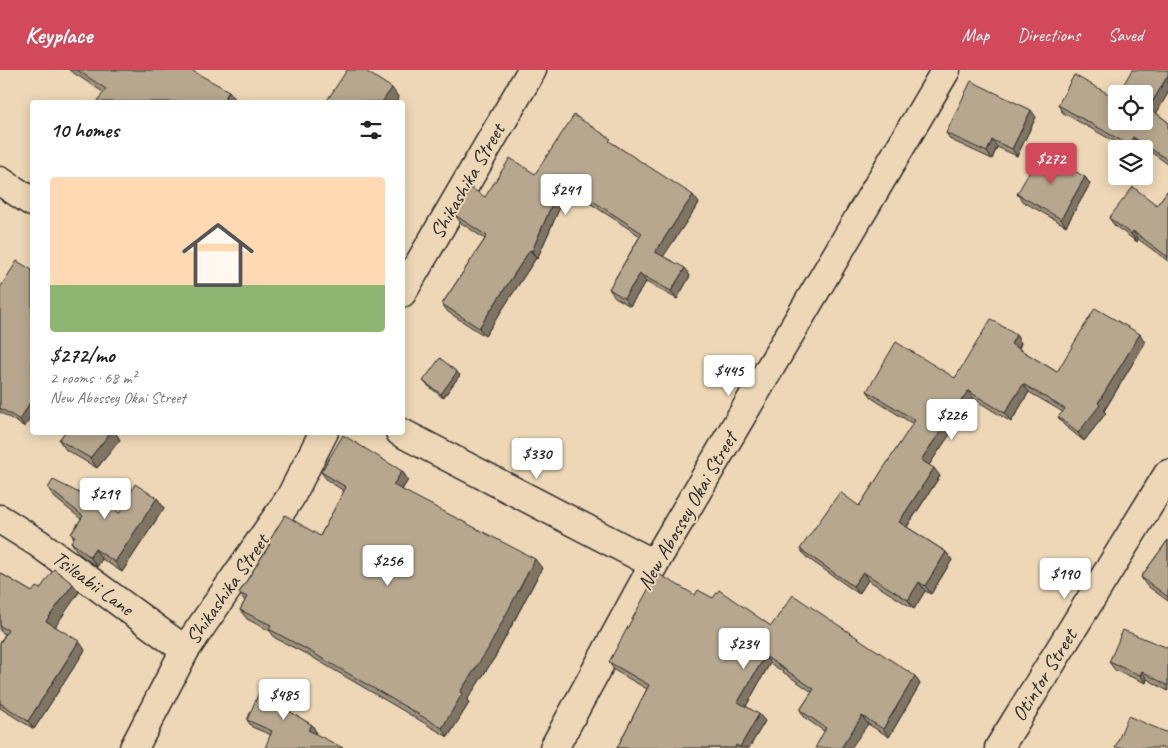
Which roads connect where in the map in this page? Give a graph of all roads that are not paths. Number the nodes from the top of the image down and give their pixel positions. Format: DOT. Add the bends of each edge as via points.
graph roads {
  1 [pos="532,70"];
  2 [pos="946,70"];
  3 [pos="0,181"];
  4 [pos="30,201"];
  5 [pos="405,288"];
  6 [pos="322,435"];
  7 [pos="405,435"];
  8 [pos="1168,474"];
  9 [pos="0,519"];
  10 [pos="654,564"];
  11 [pos="185,650"];
  12 [pos="134,748"];
  13 [pos="554,748"];
  14 [pos="999,748"];
  1 -- 5 [label="street, Shikashika Street"];
  2 -- 10 [label="street, New Abossey Okai Street"];
  3 -- 4 [label="street"];
  6 -- 11 [label="street, Shikashika Street" via="290,498"];
  7 -- 10 [label="street"];
  8 -- 14 [label="street, Otintor Street"];
  9 -- 11 [label="street, Tsileabii Lane"];
  10 -- 13 [label="street, New Abossey Okai Street"];
  11 -- 12 [label="street, Shikashika Street"];
}
